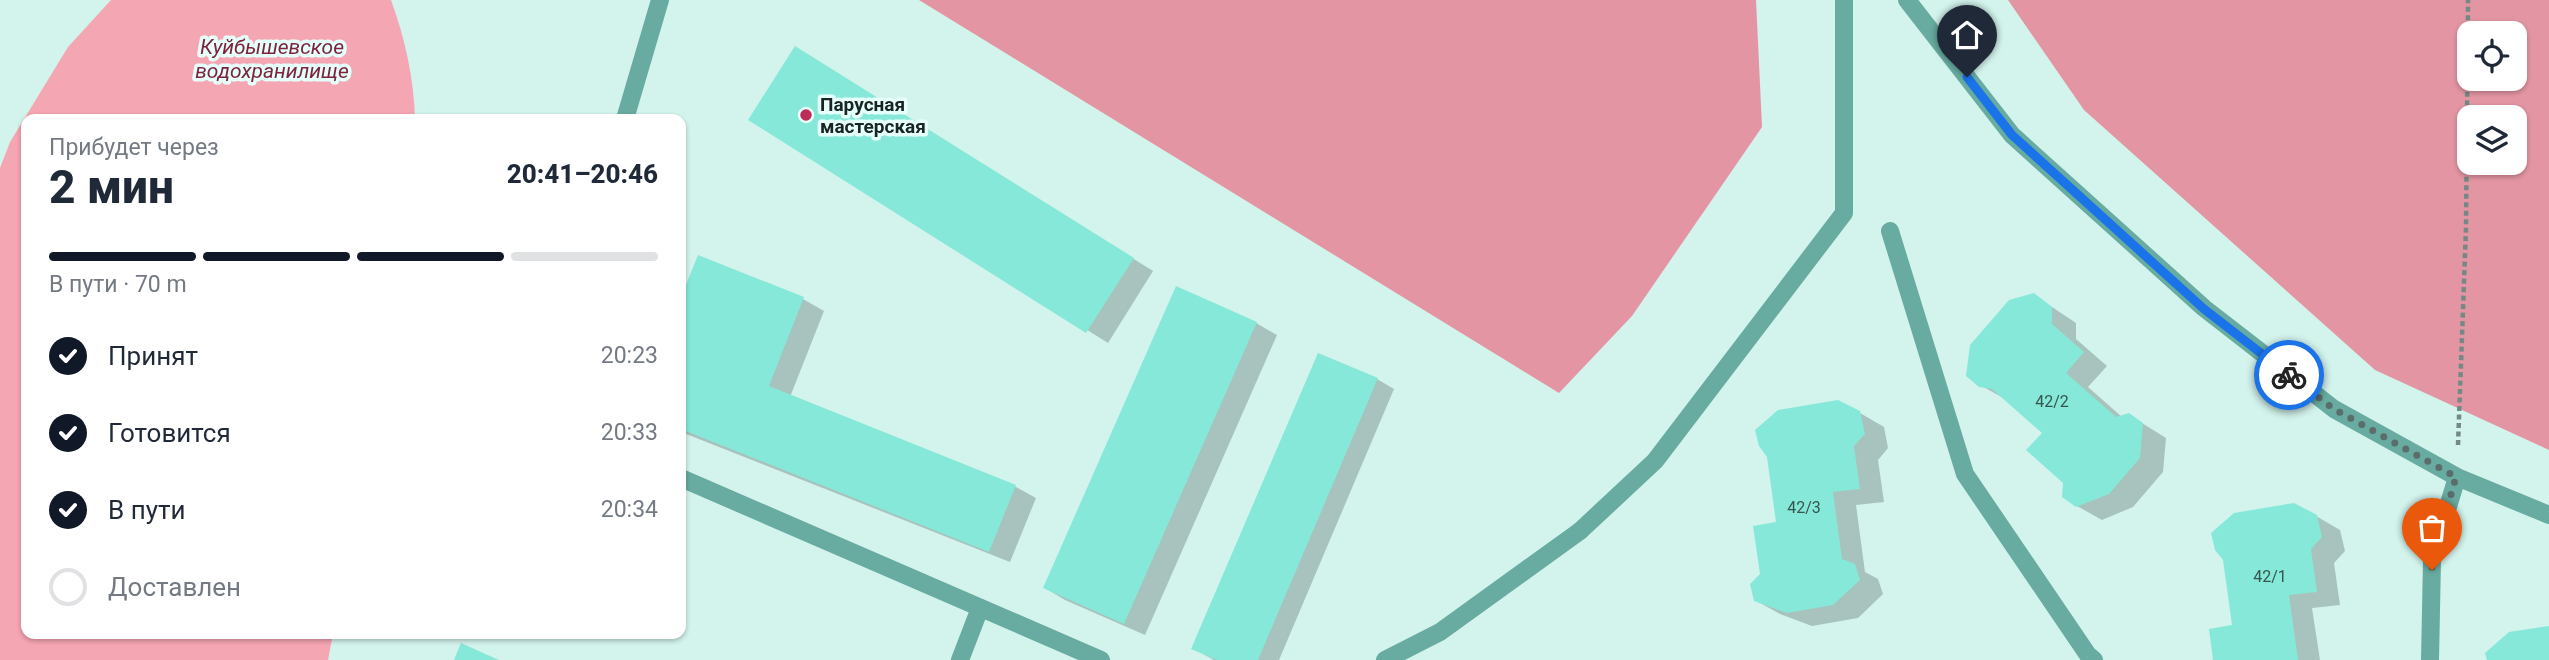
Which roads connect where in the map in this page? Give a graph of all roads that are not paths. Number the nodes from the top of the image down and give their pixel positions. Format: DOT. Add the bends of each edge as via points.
graph roads {
  1 [pos="660,0"];
  2 [pos="1844,0"];
  3 [pos="1907,0"];
  4 [pos="626,114"];
  5 [pos="1890,231"];
  6 [pos="2456,477"];
  7 [pos="686,480"];
  8 [pos="2549,515"];
  9 [pos="980,608"];
  10 [pos="960,660"];
  11 [pos="1101,660"];
  12 [pos="1385,660"];
  13 [pos="2094,660"];
  14 [pos="2430,660"];
  1 -- 4 [label="street"];
  2 -- 12 [label="street" via="1844,213 1655,461 1580,531 1440,632"];
  3 -- 6 [label="street" via="2012,135 2204,309 2334,409"];
  5 -- 13 [label="street" via="1965,474"];
  6 -- 8 [label="street"];
  6 -- 14 [label="street" via="2432,560"];
  7 -- 9 [label="street"];
  9 -- 10 [label="street"];
  9 -- 11 [label="street"];
}
